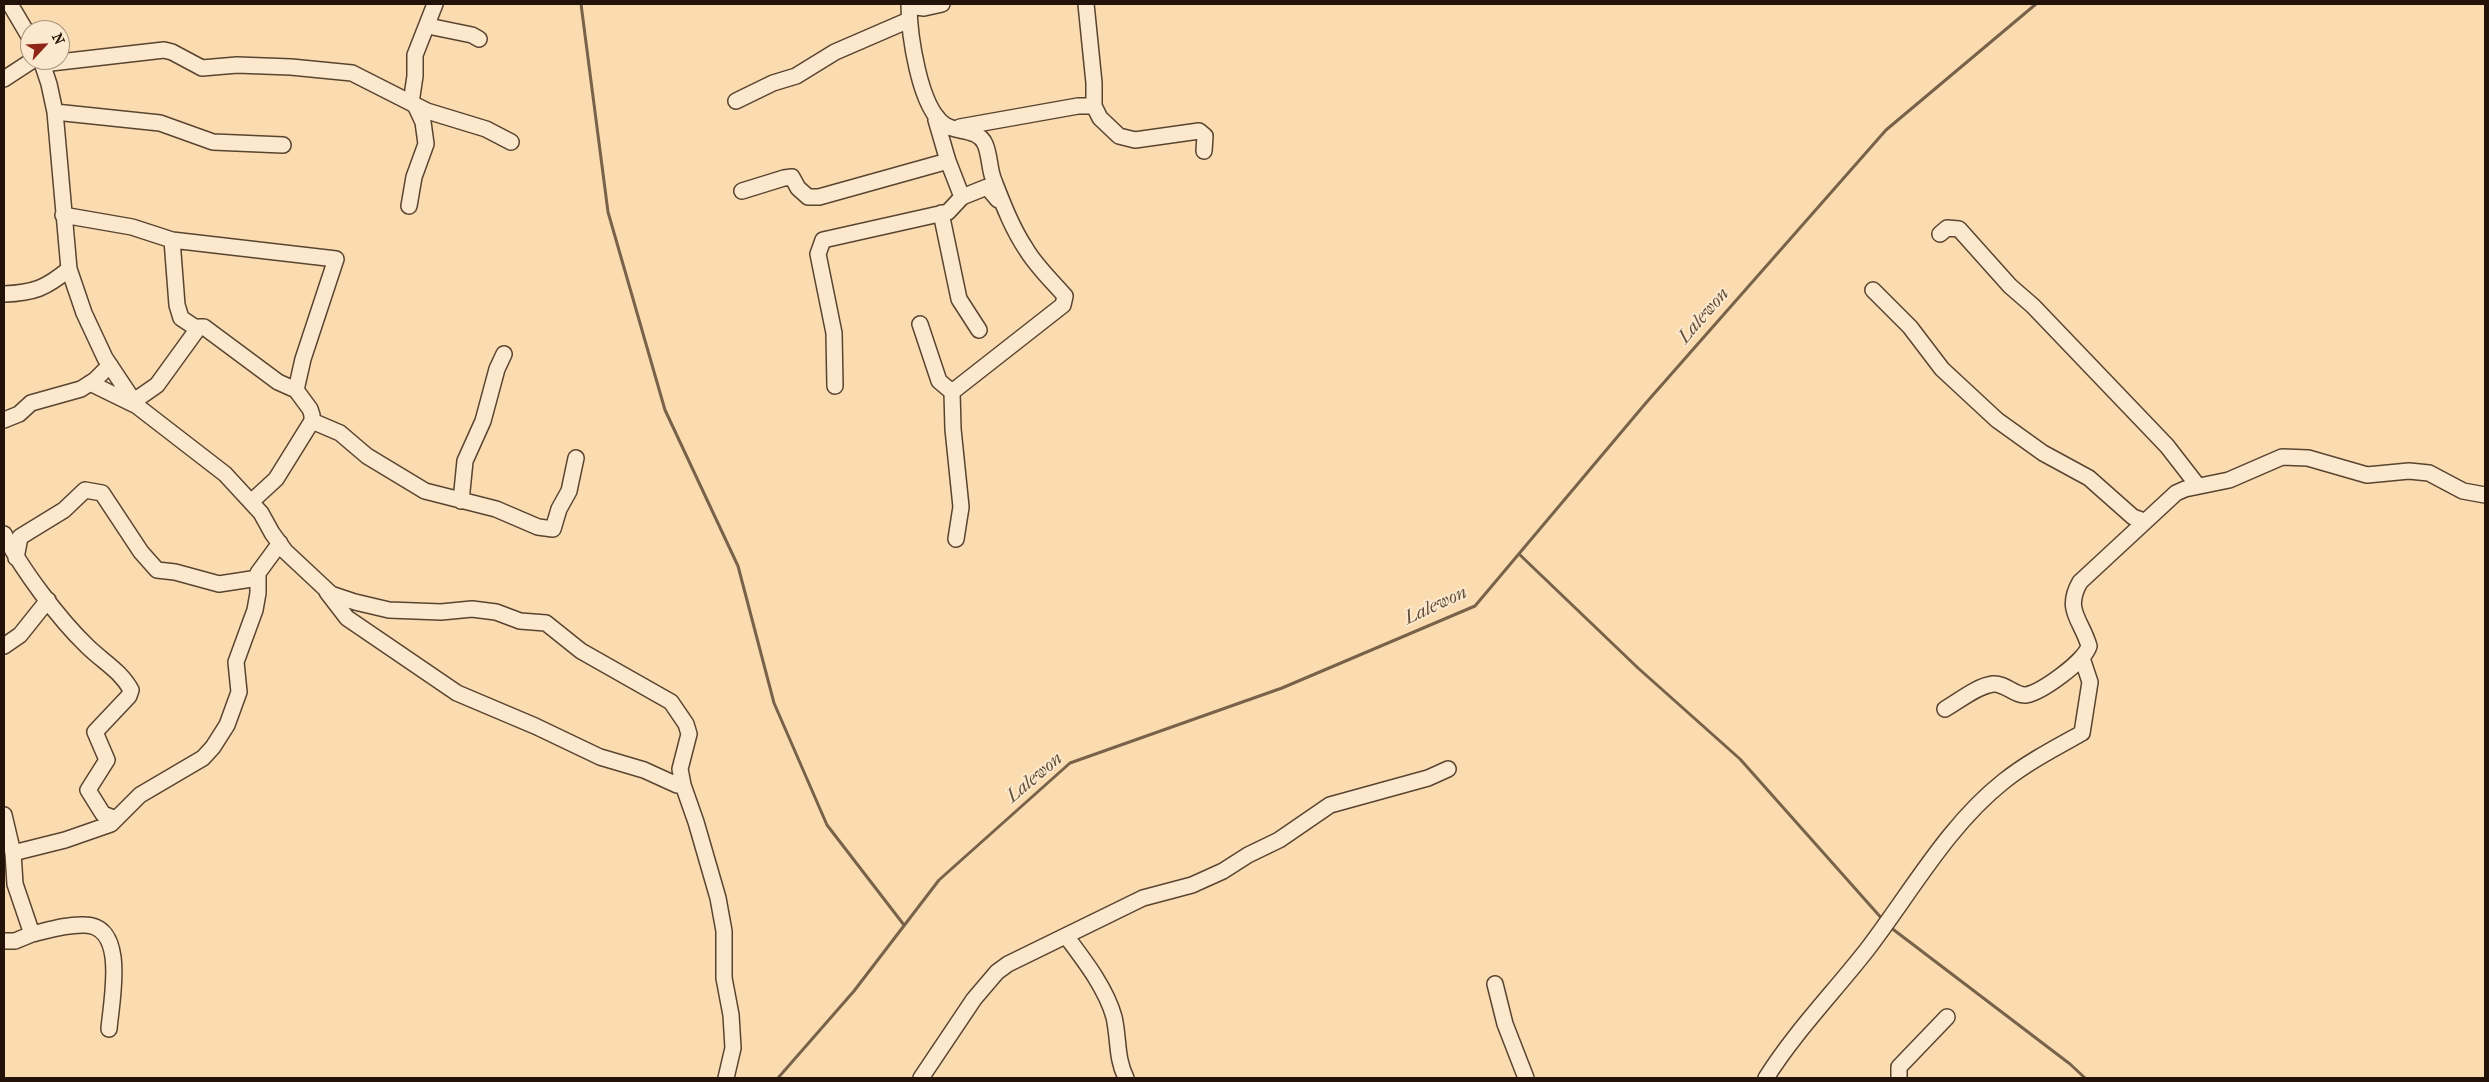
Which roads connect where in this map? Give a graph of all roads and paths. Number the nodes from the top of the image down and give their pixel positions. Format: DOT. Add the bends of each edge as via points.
graph roads {
  1 [pos="10,4"];
  2 [pos="435,4"];
  3 [pos="942,4"];
  4 [pos="1086,4"];
  5 [pos="909,10"];
  6 [pos="20,21"];
  7 [pos="428,26"];
  8 [pos="478,39"];
  9 [pos="70,58"];
  10 [pos="22,70"];
  11 [pos="43,70"];
  12 [pos="4,80"];
  13 [pos="736,101"];
  14 [pos="413,104"];
  15 [pos="1094,106"];
  16 [pos="55,112"];
  17 [pos="937,117"];
  18 [pos="952,128"];
  19 [pos="512,142"];
  20 [pos="283,145"];
  21 [pos="1204,151"];
  22 [pos="948,161"];
  23 [pos="742,191"];
  24 [pos="962,197"];
  25 [pos="1003,205"];
  26 [pos="409,206"];
  27 [pos="941,213"];
  28 [pos="63,215"];
  29 [pos="1940,234"];
  30 [pos="172,240"];
  31 [pos="69,270"];
  32 [pos="1874,290"];
  33 [pos="4,294"];
  34 [pos="920,324"];
  35 [pos="196,328"];
  36 [pos="980,330"];
  37 [pos="504,354"];
  38 [pos="110,365"];
  39 [pos="90,383"];
  40 [pos="835,386"];
  41 [pos="296,390"];
  42 [pos="952,392"];
  43 [pos="136,404"];
  44 [pos="4,420"];
  45 [pos="312,421"];
  46 [pos="576,458"];
  47 [pos="2198,486"];
  48 [pos="2485,495"];
  49 [pos="461,501"];
  50 [pos="251,502"];
  51 [pos="2144,521"];
  52 [pos="4,534"];
  53 [pos="956,539"];
  54 [pos="280,543"];
  55 [pos="16,558"];
  56 [pos="258,578"];
  57 [pos="325,589"];
  58 [pos="48,600"];
  59 [pos="4,646"];
  60 [pos="2082,658"];
  61 [pos="1945,709"];
  62 [pos="1448,769"];
  63 [pos="683,785"];
  64 [pos="4,815"];
  65 [pos="116,819"];
  66 [pos="13,853"];
  67 [pos="32,934"];
  68 [pos="1066,936"];
  69 [pos="4,941"];
  70 [pos="1496,984"];
  71 [pos="1947,1017"];
  72 [pos="109,1029"];
  73 [pos="1897,1077"];
  74 [pos="726,1078"];
  75 [pos="921,1078"];
  76 [pos="1126,1078"];
  77 [pos="1526,1078"];
  78 [pos="1766,1078"];
  1 -- 6 [label="street"];
  2 -- 7 [label="street" via="427,19"];
  3 -- 5 [label="street"];
  4 -- 15 [label="street"];
  5 -- 13 [label="street" via="796,76"];
  5 -- 17 [label="street" via="913,55"];
  7 -- 8 [label="street"];
  7 -- 14 [label="street" via="415,55"];
  9 -- 14 [label="street" via="164,50 202,68 237,65 352,73"];
  10 -- 12 [label="street"];
  11 -- 16 [label="street" via="50,84"];
  14 -- 19 [label="street" via="486,129"];
  14 -- 26 [label="street" via="422,122 426,144 414,177"];
  15 -- 18 [label="street"];
  15 -- 21 [label="street" via="1100,118 1119,136 1135,140 1199,131 1204,136"];
  16 -- 20 [label="street" via="160,123 213,142"];
  16 -- 28 [label="street"];
  17 -- 18 [label="street"];
  17 -- 22 [label="street"];
  18 -- 25 [label="street" via="981,138"];
  22 -- 23 [label="street" via="820,197 808,198 792,178"];
  22 -- 24 [label="street"];
  24 -- 25 [label="street" via="987,187"];
  24 -- 27 [label="street" via="948,212"];
  25 -- 42 [label="street" via="1026,251 1065,296 1064,302 1020,341"];
  27 -- 36 [label="street" via="959,299"];
  27 -- 40 [label="street" via="823,240 818,254 834,333"];
  28 -- 30 [label="street" via="132,227"];
  28 -- 31 [label="street"];
  29 -- 47 [label="street" via="1947,228 1958,229 2167,446"];
  30 -- 35 [label="street" via="177,305 181,318"];
  30 -- 41 [label="street" via="336,259"];
  31 -- 33 [label="street" via="40,289"];
  31 -- 38 [label="street" via="84,312"];
  32 -- 51 [label="street" via="1910,327 1942,368 1997,420 2043,453 2089,478 2133,517"];
  34 -- 42 [label="street" via="939,381"];
  35 -- 41 [label="street" via="204,327 278,382"];
  35 -- 43 [label="street" via="157,385"];
  37 -- 49 [label="street" via="483,421 465,461"];
  38 -- 39 [label="street"];
  38 -- 43 [label="street"];
  39 -- 43 [label="street"];
  39 -- 44 [label="street" via="65,395 31,404"];
  41 -- 45 [label="street" via="310,408"];
  42 -- 53 [label="street" via="961,507"];
  43 -- 50 [label="street" via="225,474"];
  45 -- 49 [label="street" via="340,433 367,456 425,491"];
  45 -- 50 [label="street" via="276,479"];
  46 -- 49 [label="street" via="569,491 553,530 531,525 496,509"];
  47 -- 48 [label="street" via="2229,480 2282,457 2295,457 2367,475 2409,471 2429,473 2463,491"];
  47 -- 51 [label="street" via="2176,494"];
  50 -- 54 [label="street"];
  51 -- 60 [label="street" via="2075,590 2073,613 2089,646"];
  52 -- 55 [label="street"];
  54 -- 56 [label="street" via="260,568"];
  54 -- 57 [label="street"];
  55 -- 56 [label="street" via="20,537 64,510 85,490 102,493 141,552 157,570 219,584"];
  55 -- 58 [label="street"];
  56 -- 65 [label="street" via="255,610 236,662 239,692 227,725 203,758 140,795"];
  57 -- 63 [label="street" via="347,618 457,693 600,757"];
  57 -- 63 [label="street" via="355,602 389,610 441,612 472,609 496,612 520,621 546,622 581,651 671,702 689,734 680,769"];
  58 -- 59 [label="street" via="20,635"];
  58 -- 65 [label="street" via="87,646 125,680 131,690 95,732 107,760 88,790 103,814"];
  60 -- 61 [label="street" via="2062,675 2032,692 2022,694 1993,684"];
  60 -- 78 [label="street" via="2090,682 2082,734 2004,781 1964,819 1865,952 1783,1051"];
  62 -- 68 [label="street" via="1428,778 1330,805 1279,840 1248,854 1223,871 1192,885 1143,898"];
  63 -- 74 [label="street" via="718,898 724,931 724,978 733,1048"];
  64 -- 66 [label="street"];
  65 -- 66 [label="street" via="105,827"];
  66 -- 67 [label="street" via="15,884"];
  67 -- 69 [label="street" via="15,941"];
  67 -- 72 [label="street" via="86,925 106,934 114,956"];
  68 -- 75 [label="street" via="997,972 974,999"];
  68 -- 76 [label="street" via="1091,972 1111,1010 1118,1060"];
  70 -- 77 [label="street" via="1506,1024"];
  71 -- 73 [label="street" via="1899,1067"];
}
